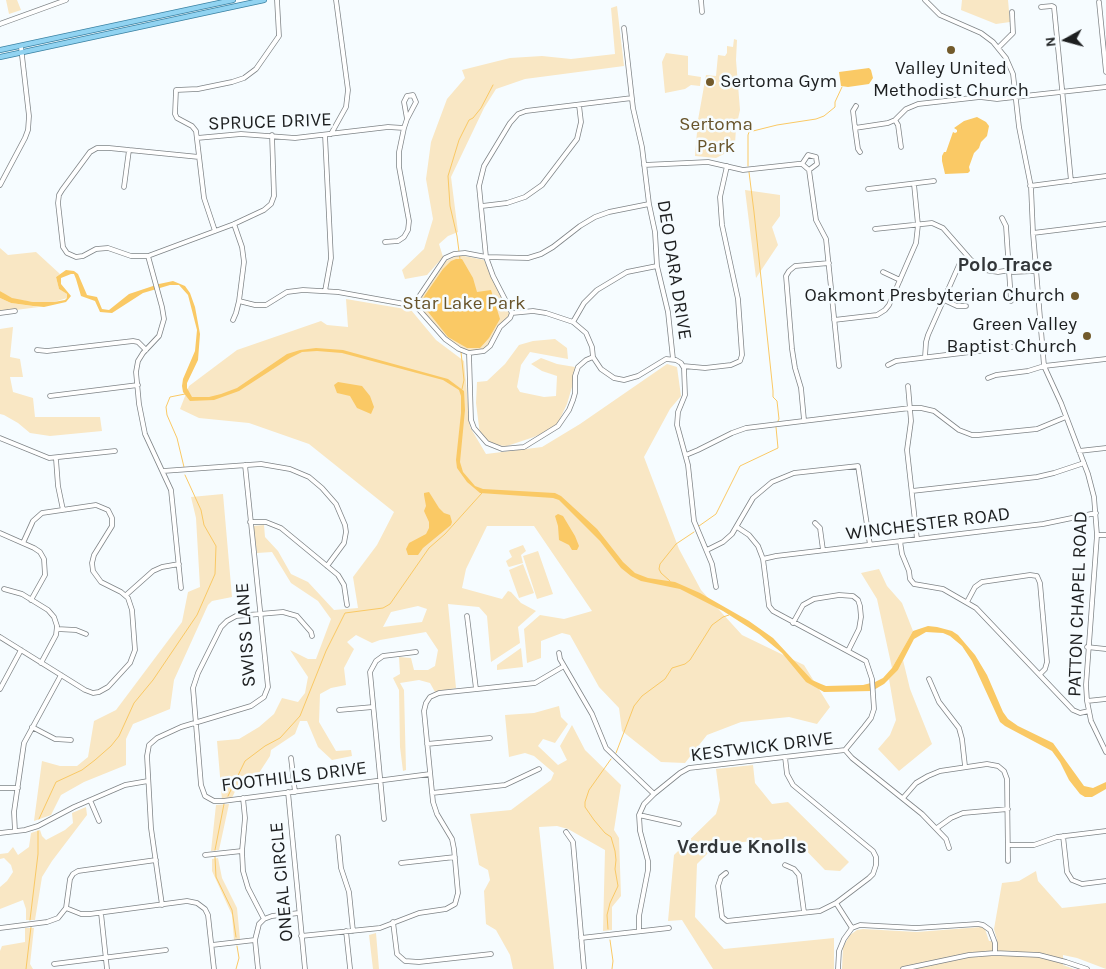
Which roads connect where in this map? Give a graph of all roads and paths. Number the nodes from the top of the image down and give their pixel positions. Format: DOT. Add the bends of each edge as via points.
graph roads {
  1 [pos="66,0"];
  2 [pos="233,0"];
  3 [pos="264,0"];
  4 [pos="276,0"];
  5 [pos="336,0"];
  6 [pos="701,0"];
  7 [pos="925,0"];
  8 [pos="1099,2"];
  9 [pos="1041,7"];
  10 [pos="702,12"];
  11 [pos="1012,12"];
  12 [pos="0,24"];
  13 [pos="624,28"];
  14 [pos="21,47"];
  15 [pos="999,47"];
  16 [pos="0,50"];
  17 [pos="22,54"];
  18 [pos="0,57"];
  19 [pos="1106,72"];
  20 [pos="1106,87"];
  21 [pos="1062,92"];
  22 [pos="632,98"];
  23 [pos="1015,98"];
  24 [pos="579,105"];
  25 [pos="856,106"];
  26 [pos="406,119"];
  27 [pos="895,120"];
  28 [pos="404,128"];
  29 [pos="855,128"];
  30 [pos="332,134"];
  31 [pos="272,135"];
  32 [pos="325,135"];
  33 [pos="197,138"];
  34 [pos="901,147"];
  35 [pos="129,150"];
  36 [pos="860,152"];
  37 [pos="199,157"];
  38 [pos="802,164"];
  39 [pos="644,165"];
  40 [pos="727,166"];
  41 [pos="809,170"];
  42 [pos="1106,176"];
  43 [pos="934,181"];
  44 [pos="1071,181"];
  45 [pos="914,184"];
  46 [pos="0,185"];
  47 [pos="1030,186"];
  48 [pos="124,188"];
  49 [pos="868,189"];
  50 [pos="649,204"];
  51 [pos="482,206"];
  52 [pos="1002,218"];
  53 [pos="234,224"];
  54 [pos="1106,224"];
  55 [pos="918,225"];
  56 [pos="875,229"];
  57 [pos="215,231"];
  58 [pos="1033,233"];
  59 [pos="386,242"];
  60 [pos="148,256"];
  61 [pos="967,256"];
  62 [pos="486,257"];
  63 [pos="828,262"];
  64 [pos="656,266"];
  65 [pos="1035,269"];
  66 [pos="1009,270"];
  67 [pos="882,272"];
  68 [pos="900,280"];
  69 [pos="325,291"];
  70 [pos="944,300"];
  71 [pos="239,301"];
  72 [pos="1011,301"];
  73 [pos="414,304"];
  74 [pos="966,306"];
  75 [pos="15,311"];
  76 [pos="0,313"];
  77 [pos="512,313"];
  78 [pos="232,320"];
  79 [pos="834,320"];
  80 [pos="573,322"];
  81 [pos="1012,347"];
  82 [pos="37,350"];
  83 [pos="146,350"];
  84 [pos="469,353"];
  85 [pos="593,357"];
  86 [pos="925,357"];
  87 [pos="673,359"];
  88 [pos="1106,359"];
  89 [pos="888,365"];
  90 [pos="683,366"];
  91 [pos="838,366"];
  92 [pos="1044,366"];
  93 [pos="988,378"];
  94 [pos="138,385"];
  95 [pos="908,386"];
  96 [pos="50,396"];
  97 [pos="910,408"];
  98 [pos="1066,417"];
  99 [pos="804,420"];
  100 [pos="0,438"];
  101 [pos="1106,448"];
  102 [pos="114,451"];
  103 [pos="1080,451"];
  104 [pos="686,455"];
  105 [pos="56,459"];
  106 [pos="1084,462"];
  107 [pos="245,465"];
  108 [pos="163,471"];
  109 [pos="912,491"];
  110 [pos="63,510"];
  111 [pos="1096,513"];
  112 [pos="250,522"];
  113 [pos="815,523"];
  114 [pos="737,527"];
  115 [pos="0,533"];
  116 [pos="1097,535"];
  117 [pos="1106,535"];
  118 [pos="917,539"];
  119 [pos="900,542"];
  120 [pos="23,543"];
  121 [pos="870,545"];
  122 [pos="707,550"];
  123 [pos="823,550"];
  124 [pos="764,559"];
  125 [pos="179,564"];
  126 [pos="327,566"];
  127 [pos="182,588"];
  128 [pos="716,588"];
  129 [pos="4,589"];
  130 [pos="126,595"];
  131 [pos="31,600"];
  132 [pos="967,602"];
  133 [pos="347,605"];
  134 [pos="260,614"];
  135 [pos="467,616"];
  136 [pos="793,623"];
  137 [pos="57,629"];
  138 [pos="86,634"];
  139 [pos="312,636"];
  140 [pos="0,637"];
  141 [pos="1087,648"];
  142 [pos="1106,649"];
  143 [pos="21,650"];
  144 [pos="848,650"];
  145 [pos="416,652"];
  146 [pos="558,652"];
  147 [pos="41,663"];
  148 [pos="564,666"];
  149 [pos="1040,674"];
  150 [pos="61,675"];
  151 [pos="929,679"];
  152 [pos="0,689"];
  153 [pos="476,689"];
  154 [pos="1106,699"];
  155 [pos="1087,701"];
  156 [pos="373,707"];
  157 [pos="339,710"];
  158 [pos="1089,711"];
  159 [pos="195,722"];
  160 [pos="32,727"];
  161 [pos="490,738"];
  162 [pos="71,740"];
  163 [pos="427,744"];
  164 [pos="845,750"];
  165 [pos="1106,752"];
  166 [pos="785,757"];
  167 [pos="291,758"];
  168 [pos="965,766"];
  169 [pos="539,769"];
  170 [pos="430,774"];
  171 [pos="148,781"];
  172 [pos="380,781"];
  173 [pos="0,788"];
  174 [pos="18,788"];
  175 [pos="288,792"];
  176 [pos="295,792"];
  177 [pos="432,793"];
  178 [pos="654,794"];
  179 [pos="243,798"];
  180 [pos="903,798"];
  181 [pos="90,800"];
  182 [pos="1008,809"];
  183 [pos="638,815"];
  184 [pos="384,819"];
  185 [pos="99,821"];
  186 [pos="679,824"];
  187 [pos="937,828"];
  188 [pos="15,831"];
  189 [pos="1106,831"];
  190 [pos="566,832"];
  191 [pos="0,833"];
  192 [pos="1063,836"];
  193 [pos="338,837"];
  194 [pos="1008,845"];
  195 [pos="949,848"];
  196 [pos="242,851"];
  197 [pos="205,855"];
  198 [pos="455,858"];
  199 [pos="156,860"];
  200 [pos="1008,861"];
  201 [pos="401,863"];
  202 [pos="785,865"];
  203 [pos="726,873"];
  204 [pos="1106,881"];
  205 [pos="836,903"];
  206 [pos="162,905"];
  207 [pos="66,908"];
  208 [pos="804,912"];
  209 [pos="101,913"];
  210 [pos="299,913"];
  211 [pos="264,919"];
  212 [pos="393,922"];
  213 [pos="0,928"];
  214 [pos="669,928"];
  215 [pos="852,928"];
  216 [pos="353,931"];
  217 [pos="639,931"];
  218 [pos="346,932"];
  219 [pos="301,936"];
  220 [pos="581,938"];
  221 [pos="255,940"];
  222 [pos="212,944"];
  223 [pos="166,950"];
  224 [pos="995,953"];
  225 [pos="491,954"];
  226 [pos="106,957"];
  227 [pos="413,962"];
  228 [pos="54,964"];
  229 [pos="350,968"];
  230 [pos="107,969"];
  231 [pos="214,969"];
  232 [pos="258,969"];
  233 [pos="304,969"];
  234 [pos="414,969"];
  235 [pos="584,969"];
  236 [pos="838,969"];
  237 [pos="903,969"];
  238 [pos="1087,969"];
  1 -- 12 [label="street"];
  2 -- 14 [label="main road"];
  3 -- 17 [label="main road"];
  4 -- 33 [label="street" via="279,36 256,69 232,82 176,90 174,114 192,126"];
  5 -- 30 [label="street" via="348,90 346,107"];
  6 -- 10 [label="street"];
  7 -- 15 [label="street, PATTON CHAPEL ROAD" via="940,16 981,34"];
  8 -- 19 [label="street"];
  9 -- 21 [label="street" via="1054,7"];
  11 -- 15 [label="street" via="1013,32"];
  13 -- 22 [label="street, DEO DARA DRIVE"];
  14 -- 16 [label="main road"];
  14 -- 17 [label="street"];
  15 -- 23 [label="street, PATTON CHAPEL ROAD" via="1011,68"];
  17 -- 18 [label="main road"];
  17 -- 46 [label="street" via="28,130"];
  20 -- 21 [label="street"];
  21 -- 23 [label="street"];
  21 -- 44 [label="street"];
  22 -- 24 [label="street"];
  22 -- 39 [label="street, DEO DARA DRIVE"];
  23 -- 27 [label="street" via="980,97 918,104 906,109"];
  23 -- 47 [label="street, PATTON CHAPEL ROAD"];
  24 -- 51 [label="street" via="581,122 577,139 542,185 525,198"];
  24 -- 51 [label="street" via="518,114 484,166 479,186"];
  25 -- 29 [label="street" via="853,111"];
  26 -- 26 [label="street" via="416,102 412,96 407,96 404,102"];
  26 -- 28 [label="street"];
  27 -- 29 [label="street"];
  27 -- 34 [label="street"];
  28 -- 30 [label="street, SPRUCE DRIVE"];
  28 -- 59 [label="street" via="399,167 408,230 398,241"];
  29 -- 36 [label="street"];
  30 -- 32 [label="street, SPRUCE DRIVE"];
  31 -- 32 [label="street, SPRUCE DRIVE" via="295,138"];
  31 -- 33 [label="street, SPRUCE DRIVE" via="234,134"];
  31 -- 53 [label="street" via="273,202 264,210"];
  32 -- 69 [label="street" via="330,258"];
  33 -- 37 [label="street"];
  35 -- 37 [label="street"];
  35 -- 48 [label="street"];
  35 -- 60 [label="street" via="97,148 90,152 62,190 58,203 63,247 76,257 108,248 131,256"];
  37 -- 57 [label="street" via="204,198"];
  38 -- 40 [label="street" via="752,170"];
  38 -- 41 [label="street"];
  38 -- 41 [label="street" via="808,155 816,157 817,164"];
  39 -- 40 [label="street" via="708,162"];
  39 -- 50 [label="street, DEO DARA DRIVE"];
  40 -- 90 [label="street" via="720,190 722,225 738,299 742,355 734,364 705,368"];
  41 -- 63 [label="street" via="816,220 825,235"];
  42 -- 44 [label="street"];
  43 -- 45 [label="street"];
  44 -- 47 [label="street"];
  45 -- 49 [label="street"];
  45 -- 55 [label="street"];
  47 -- 58 [label="street, PATTON CHAPEL ROAD"];
  50 -- 62 [label="street" via="595,217 541,254 518,259"];
  50 -- 64 [label="street, DEO DARA DRIVE" via="655,232"];
  51 -- 62 [label="street"];
  52 -- 66 [label="street" via="1006,226"];
  53 -- 57 [label="street"];
  53 -- 71 [label="street" via="244,262"];
  54 -- 58 [label="street"];
  55 -- 56 [label="street"];
  55 -- 61 [label="street" via="932,223 943,228"];
  55 -- 68 [label="street" via="916,244"];
  57 -- 60 [label="street"];
  58 -- 65 [label="street, PATTON CHAPEL ROAD"];
  60 -- 83 [label="street" via="163,311 163,323 159,336"];
  61 -- 66 [label="street" via="985,270"];
  61 -- 70 [label="street"];
  62 -- 73 [label="street" via="465,253 445,258"];
  62 -- 77 [label="street" via="492,276"];
  63 -- 79 [label="street"];
  63 -- 99 [label="street" via="795,266 786,276 792,350"];
  64 -- 80 [label="street" via="627,272 597,290"];
  64 -- 87 [label="street, DEO DARA DRIVE" via="668,312"];
  65 -- 66 [label="street"];
  65 -- 92 [label="street, PATTON CHAPEL ROAD"];
  66 -- 72 [label="street"];
  67 -- 68 [label="street"];
  68 -- 79 [label="street" via="889,306 881,313"];
  69 -- 71 [label="street" via="295,290 259,306"];
  69 -- 73 [label="street"];
  70 -- 74 [label="street"];
  70 -- 86 [label="street" via="926,342"];
  71 -- 78 [label="street"];
  73 -- 84 [label="street" via="445,339"];
  75 -- 76 [label="street"];
  77 -- 80 [label="street" via="546,313"];
  77 -- 84 [label="street" via="490,346 484,351"];
  79 -- 91 [label="street"];
  80 -- 85 [label="street, DEO DARA DRIVE" via="586,333"];
  81 -- 86 [label="street"];
  82 -- 83 [label="street" via="133,340"];
  83 -- 94 [label="street" via="137,366"];
  84 -- 85 [label="street" via="471,420 487,443 502,449 524,447 558,426 573,400 578,367"];
  85 -- 87 [label="street, DEO DARA DRIVE" via="606,374 624,380 638,376 666,359"];
  86 -- 89 [label="street"];
  87 -- 90 [label="street"];
  88 -- 92 [label="street"];
  90 -- 104 [label="street" via="686,395 676,419"];
  92 -- 93 [label="street"];
  92 -- 98 [label="street, PATTON CHAPEL ROAD"];
  94 -- 96 [label="street"];
  94 -- 108 [label="street" via="143,429"];
  95 -- 97 [label="street"];
  97 -- 98 [label="street" via="934,411 959,430 978,435 1037,429"];
  97 -- 99 [label="street"];
  97 -- 109 [label="street" via="908,450"];
  98 -- 103 [label="street, PATTON CHAPEL ROAD"];
  99 -- 104 [label="street" via="738,430"];
  100 -- 105 [label="street" via="45,458"];
  101 -- 103 [label="street"];
  102 -- 105 [label="street"];
  103 -- 106 [label="street, PATTON CHAPEL ROAD"];
  104 -- 122 [label="street" via="693,515"];
  105 -- 110 [label="street"];
  106 -- 109 [label="street" via="1037,477"];
  106 -- 111 [label="street, PATTON CHAPEL ROAD"];
  107 -- 108 [label="street"];
  107 -- 112 [label="street, SWISS LANE"];
  107 -- 126 [label="street" via="268,464 299,472 315,481 329,495 339,510 346,532 342,546"];
  108 -- 125 [label="street" via="172,495"];
  109 -- 118 [label="street"];
  110 -- 120 [label="street" via="37,516"];
  110 -- 130 [label="street" via="96,506 110,512 112,526 94,555 92,566 99,580"];
  111 -- 116 [label="street, PATTON CHAPEL ROAD"];
  111 -- 118 [label="street, WINCHESTER ROAD" via="1043,524"];
  112 -- 126 [label="street" via="278,526"];
  112 -- 134 [label="street, SWISS LANE"];
  113 -- 123 [label="street" via="820,528"];
  114 -- 121 [label="street" via="753,498 778,478 799,472 858,466"];
  114 -- 122 [label="street" via="727,539"];
  114 -- 124 [label="street, KESTWICK DRIVE" via="750,535"];
  115 -- 120 [label="street"];
  116 -- 117 [label="street"];
  116 -- 141 [label="street, PATTON CHAPEL ROAD"];
  118 -- 119 [label="street, WINCHESTER ROAD"];
  119 -- 121 [label="street, WINCHESTER ROAD"];
  119 -- 132 [label="street" via="914,584 943,588"];
  120 -- 131 [label="street" via="40,552 46,563 44,578"];
  121 -- 123 [label="street, WINCHESTER ROAD"];
  122 -- 128 [label="street"];
  123 -- 124 [label="street, WINCHESTER ROAD"];
  124 -- 136 [label="street, KESTWICK DRIVE" via="769,606"];
  125 -- 127 [label="street"];
  125 -- 130 [label="street" via="152,571"];
  126 -- 133 [label="street" via="344,585"];
  129 -- 131 [label="street" via="18,592"];
  130 -- 150 [label="street" via="132,610 136,643 130,663 99,692 85,690"];
  131 -- 137 [label="street" via="50,612"];
  132 -- 149 [label="street"];
  132 -- 149 [label="street" via="975,587 982,582 1037,576 1047,662"];
  134 -- 139 [label="street, FOOTHILLS DRIVE" via="293,614 303,621"];
  134 -- 159 [label="street, FOOTHILLS DRIVE" via="233,617 221,627 194,680"];
  134 -- 159 [label="street, SWISS LANE" via="268,687 264,697 251,706"];
  135 -- 153 [label="street"];
  136 -- 144 [label="street, KESTWICK DRIVE"];
  136 -- 144 [label="street" via="803,605 814,598 853,596 858,600 861,617 859,629"];
  137 -- 138 [label="street"];
  137 -- 147 [label="street"];
  140 -- 143 [label="street"];
  141 -- 142 [label="street"];
  141 -- 155 [label="street, PATTON CHAPEL ROAD"];
  143 -- 147 [label="street"];
  143 -- 152 [label="street"];
  144 -- 164 [label="street, KESTWICK DRIVE" via="866,661 872,679 874,709 871,718"];
  145 -- 156 [label="street" via="388,655 376,661 370,672"];
  146 -- 148 [label="street"];
  147 -- 150 [label="street"];
  148 -- 153 [label="street" via="535,683"];
  148 -- 178 [label="street" via="592,714 606,748"];
  149 -- 158 [label="street" via="1073,710 1080,713"];
  150 -- 160 [label="street"];
  151 -- 168 [label="street" via="939,702 959,728"];
  153 -- 163 [label="street" via="439,693 428,699 424,711"];
  154 -- 155 [label="street"];
  155 -- 158 [label="street, PATTON CHAPEL ROAD"];
  156 -- 157 [label="street"];
  156 -- 172 [label="street"];
  158 -- 165 [label="street, PATTON CHAPEL ROAD"];
  159 -- 171 [label="street, SWISS LANE" via="150,742"];
  159 -- 179 [label="street, FOOTHILLS DRIVE" via="205,796 218,801"];
  160 -- 162 [label="street" via="55,739"];
  160 -- 174 [label="street" via="24,743"];
  161 -- 163 [label="street"];
  163 -- 170 [label="street"];
  164 -- 166 [label="street, KESTWICK DRIVE"];
  164 -- 180 [label="street"];
  166 -- 178 [label="street, KESTWICK DRIVE" via="689,768"];
  166 -- 205 [label="street" via="787,774 793,785 870,847 876,858 869,878"];
  167 -- 176 [label="street"];
  168 -- 180 [label="street" via="928,776 916,783"];
  168 -- 182 [label="street" via="992,764 1004,771"];
  169 -- 177 [label="street" via="505,785"];
  170 -- 172 [label="street, FOOTHILLS DRIVE"];
  170 -- 177 [label="street"];
  171 -- 181 [label="street" via="124,785"];
  171 -- 199 [label="street, SWISS LANE"];
  172 -- 176 [label="street, FOOTHILLS DRIVE"];
  172 -- 184 [label="street"];
  173 -- 174 [label="street"];
  174 -- 188 [label="street"];
  175 -- 176 [label="street, FOOTHILLS DRIVE"];
  175 -- 179 [label="street, FOOTHILLS DRIVE"];
  175 -- 210 [label="street, ONEAL CIRCLE"];
  177 -- 198 [label="street" via="436,814 452,839"];
  178 -- 183 [label="street, KESTWICK DRIVE"];
  179 -- 196 [label="street"];
  180 -- 187 [label="street"];
  181 -- 185 [label="street"];
  181 -- 188 [label="street" via="38,826"];
  182 -- 187 [label="street" via="963,813"];
  182 -- 194 [label="street"];
  183 -- 186 [label="street"];
  183 -- 217 [label="street" via="648,870 638,916"];
  187 -- 195 [label="street"];
  188 -- 191 [label="street"];
  189 -- 192 [label="street"];
  190 -- 220 [label="street" via="573,842"];
  192 -- 194 [label="street" via="1034,845"];
  192 -- 204 [label="street" via="1067,872 1072,880 1082,884"];
  193 -- 216 [label="street"];
  194 -- 200 [label="street"];
  196 -- 197 [label="street"];
  196 -- 211 [label="street" via="246,880"];
  198 -- 201 [label="street"];
  198 -- 212 [label="street" via="458,893 455,904 446,910 419,913"];
  199 -- 206 [label="street, SWISS LANE"];
  199 -- 207 [label="street" via="76,872 69,881"];
  202 -- 208 [label="street" via="799,875"];
  203 -- 208 [label="street" via="718,884 723,919"];
  205 -- 208 [label="street" via="820,911"];
  205 -- 215 [label="street"];
  206 -- 209 [label="street"];
  206 -- 222 [label="street" via="191,901 203,907 208,915"];
  207 -- 209 [label="street" via="85,914"];
  207 -- 213 [label="street" via="52,921"];
  209 -- 226 [label="street"];
  210 -- 211 [label="street"];
  210 -- 219 [label="street, ONEAL CIRCLE"];
  211 -- 221 [label="street"];
  212 -- 216 [label="street" via="380,928"];
  212 -- 227 [label="street" via="397,954 404,961"];
  214 -- 217 [label="street"];
  215 -- 224 [label="street" via="864,925 916,928 983,924 990,930"];
  215 -- 236 [label="street" via="842,945"];
  216 -- 218 [label="street"];
  217 -- 220 [label="street"];
  218 -- 219 [label="street"];
  218 -- 229 [label="street"];
  219 -- 233 [label="street, ONEAL CIRCLE"];
  220 -- 235 [label="street"];
  221 -- 222 [label="street"];
  221 -- 232 [label="street"];
  222 -- 231 [label="street"];
  223 -- 226 [label="street"];
  224 -- 237 [label="street" via="962,956"];
  224 -- 238 [label="street" via="1038,955"];
  225 -- 227 [label="street"];
  226 -- 228 [label="street"];
  226 -- 230 [label="street"];
  227 -- 234 [label="street"];
}
